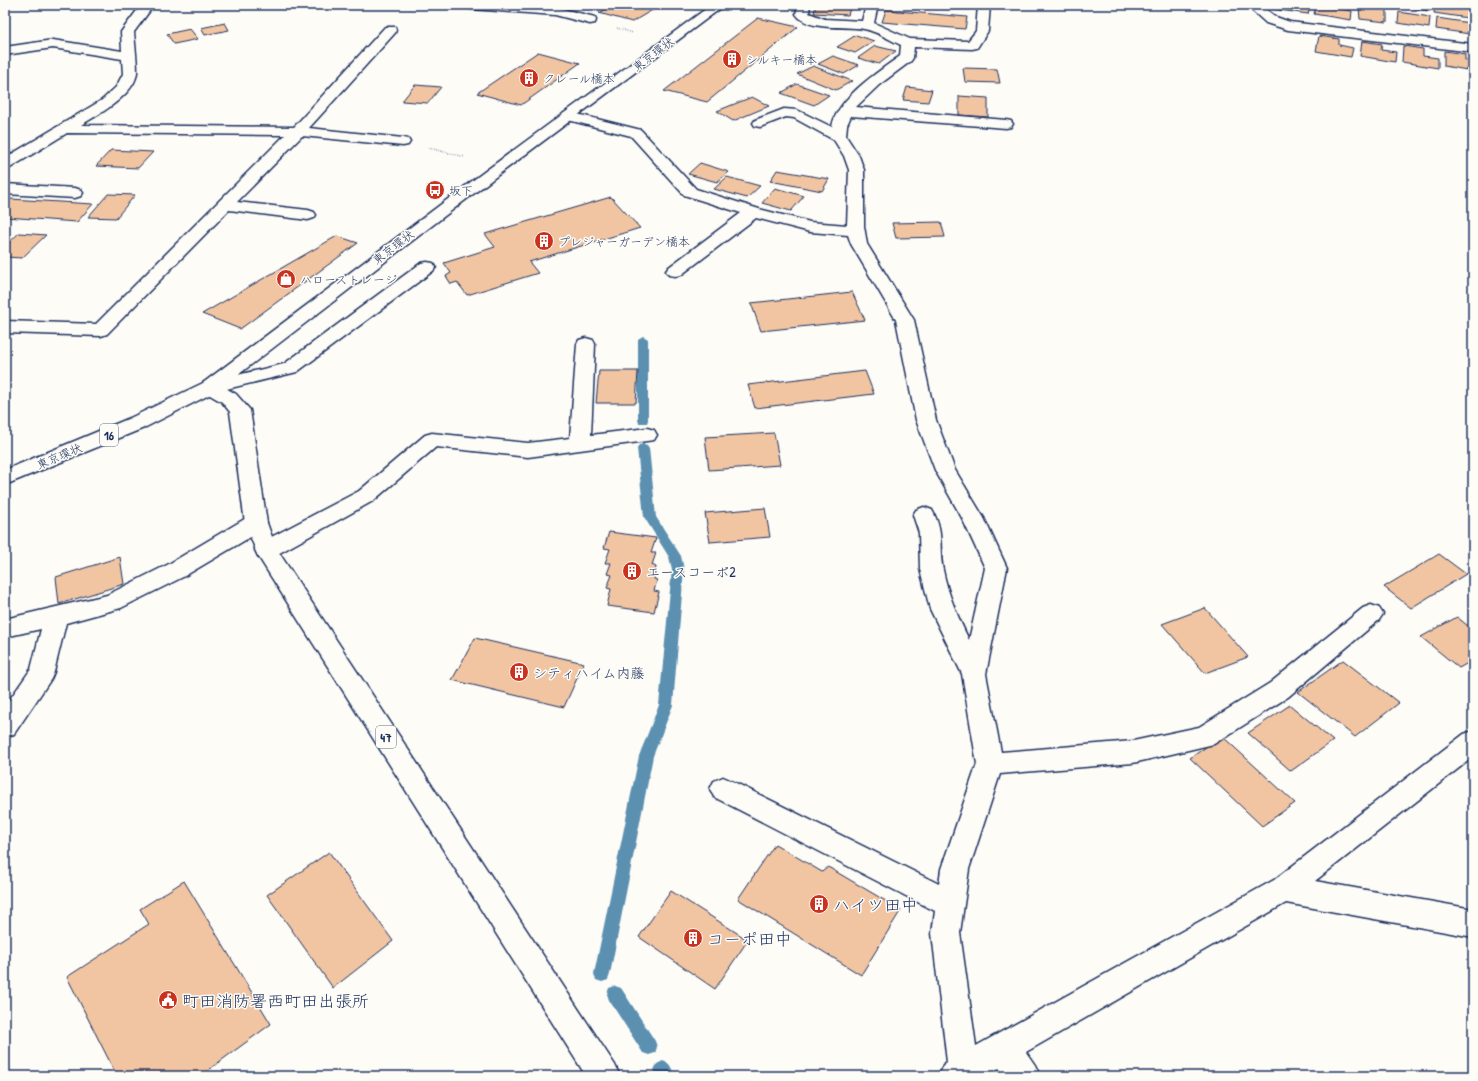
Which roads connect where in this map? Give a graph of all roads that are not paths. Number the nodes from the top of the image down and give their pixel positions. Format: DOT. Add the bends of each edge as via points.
graph roads {
  1 [pos="148,5"];
  2 [pos="478,5"];
  3 [pos="578,5"];
  4 [pos="719,5"];
  5 [pos="804,5"];
  6 [pos="872,5"];
  7 [pos="984,5"];
  8 [pos="1252,5"];
  9 [pos="567,13"];
  10 [pos="590,20"];
  11 [pos="867,25"];
  12 [pos="390,30"];
  13 [pos="908,43"];
  14 [pos="1473,48"];
  15 [pos="5,51"];
  16 [pos="130,56"];
  17 [pos="846,111"];
  18 [pos="569,116"];
  19 [pos="760,123"];
  20 [pos="1006,124"];
  21 [pos="65,129"];
  22 [pos="298,131"];
  23 [pos="839,137"];
  24 [pos="403,142"];
  25 [pos="5,165"];
  26 [pos="5,189"];
  27 [pos="75,193"];
  28 [pos="225,205"];
  29 [pos="754,212"];
  30 [pos="308,215"];
  31 [pos="855,231"];
  32 [pos="427,267"];
  33 [pos="675,271"];
  34 [pos="5,327"];
  35 [pos="586,344"];
  36 [pos="210,386"];
  37 [pos="647,435"];
  38 [pos="580,443"];
  39 [pos="5,478"];
  40 [pos="924,515"];
  41 [pos="256,523"];
  42 [pos="266,550"];
  43 [pos="1371,614"];
  44 [pos="56,617"];
  45 [pos="5,628"];
  46 [pos="974,674"];
  47 [pos="5,726"];
  48 [pos="1473,742"];
  49 [pos="990,764"];
  50 [pos="723,789"];
  51 [pos="1284,889"];
  52 [pos="950,904"];
  53 [pos="1473,924"];
  54 [pos="1002,1048"];
  55 [pos="959,1073"];
  56 [pos="604,1076"];
  57 [pos="1024,1076"];
  1 -- 16 [label="main road" via="128,32"];
  2 -- 9 [label="main road"];
  3 -- 9 [label="main road"];
  4 -- 18 [label="main road, 東京環状 / 16"];
  5 -- 11 [label="main road" via="802,14 810,19 824,23"];
  6 -- 11 [label="main road"];
  7 -- 13 [label="main road" via="982,31 972,45"];
  8 -- 14 [label="main road" via="1271,20 1288,26"];
  9 -- 10 [label="main road"];
  11 -- 13 [label="main road"];
  12 -- 22 [label="main road"];
  13 -- 17 [label="main road" via="906,58 859,95"];
  15 -- 16 [label="main road" via="53,44"];
  16 -- 21 [label="main road" via="130,74 122,89 107,103"];
  17 -- 20 [label="main road"];
  17 -- 23 [label="main road" via="839,125"];
  18 -- 29 [label="main road" via="636,133 690,192"];
  18 -- 36 [label="main road, 東京環状 / 16"];
  19 -- 23 [label="main road" via="784,113 797,114"];
  21 -- 22 [label="main road"];
  21 -- 25 [label="main road"];
  22 -- 24 [label="main road"];
  22 -- 28 [label="main road"];
  23 -- 31 [label="main road" via="852,157 857,173"];
  26 -- 27 [label="main road"];
  28 -- 30 [label="main road"];
  28 -- 34 [label="main road" via="101,330"];
  29 -- 31 [label="main road" via="810,227"];
  29 -- 33 [label="main road"];
  31 -- 46 [label="main road" via="859,244 905,320 926,420 945,470 973,518 996,568"];
  32 -- 36 [label="main road" via="290,368"];
  35 -- 38 [label="main road"];
  36 -- 39 [label="main road, 東京環状 / 16" via="137,423"];
  36 -- 41 [label="main road, 47" via="240,410"];
  37 -- 38 [label="main road"];
  38 -- 42 [label="main road" via="528,450 432,440 366,496"];
  40 -- 46 [label="main road" via="930,533 931,569 942,609"];
  41 -- 42 [label="main road, 47"];
  41 -- 44 [label="main road" via="175,571 113,602"];
  42 -- 56 [label="main road, 47"];
  43 -- 49 [label="main road" via="1279,690 1205,736 1132,752"];
  44 -- 45 [label="main road"];
  44 -- 47 [label="main road" via="42,672"];
  46 -- 49 [label="main road"];
  48 -- 51 [label="main road"];
  49 -- 52 [label="main road" via="956,869"];
  50 -- 52 [label="main road"];
  51 -- 53 [label="main road"];
  51 -- 54 [label="main road"];
  52 -- 55 [label="main road" via="946,933"];
  54 -- 55 [label="main road"];
  54 -- 57 [label="main road"];
}
